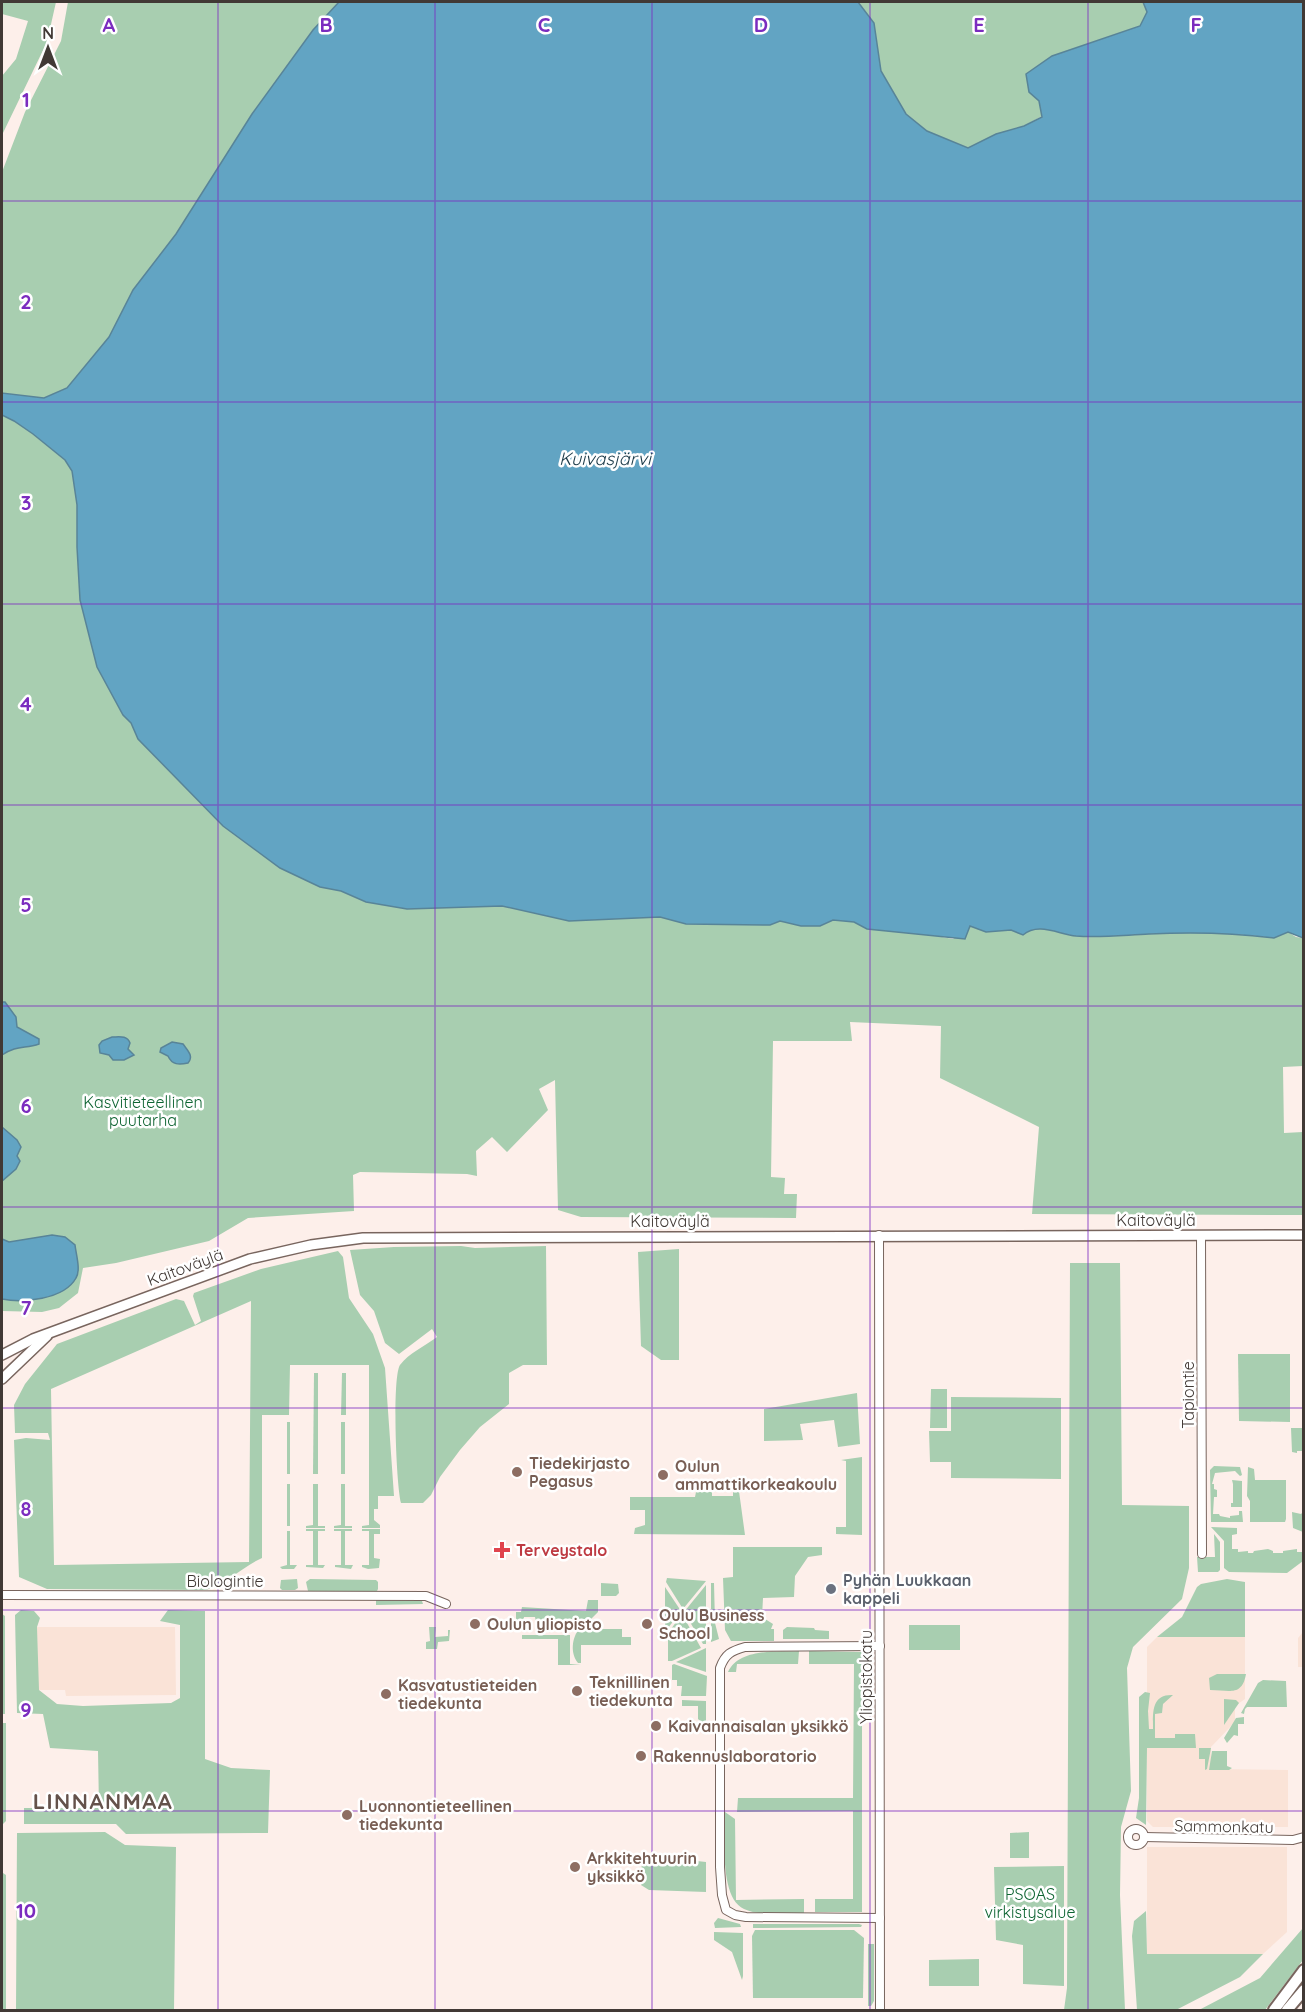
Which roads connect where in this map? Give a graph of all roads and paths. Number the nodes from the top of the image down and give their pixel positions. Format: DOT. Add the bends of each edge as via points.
graph roads {
  1 [pos="1304,1234"];
  2 [pos="879,1235"];
  3 [pos="1201,1235"];
  4 [pos="51,1332"];
  5 [pos="2,1355"];
  6 [pos="2,1369"];
  7 [pos="2,1377"];
  8 [pos="1202,1554"];
  9 [pos="2,1595"];
  10 [pos="446,1604"];
  11 [pos="880,1646"];
  12 [pos="1144,1837"];
  13 [pos="1304,1837"];
  14 [pos="880,1918"];
  15 [pos="1304,1970"];
  16 [pos="1304,1990"];
  17 [pos="880,2010"];
  18 [pos="1274,2010"];
  19 [pos="1287,2010"];
  1 -- 3 [label="street, Kaitoväylä"];
  2 -- 3 [label="street, Kaitoväylä"];
  2 -- 4 [label="street, Kaitoväylä" via="363,1238 250,1259"];
  2 -- 11 [label="street, Yliopistokatu"];
  3 -- 8 [label="street, Tapiontie"];
  4 -- 5 [label="street, Kaitoväylä"];
  4 -- 7 [label="street, Kaitoväylä"];
  6 -- 7 [label="street"];
  9 -- 10 [label="street, Biologintie" via="426,1596"];
  11 -- 14 [label="street, Yliopistokatu"];
  11 -- 14 [label="street" via="745,1647 724,1658 720,1668 719,1835 722,1895 726,1910 735,1916"];
  12 -- 13 [label="street, Sammonkatu"];
  14 -- 17 [label="street, Yliopistokatu"];
  15 -- 18 [label="main road"];
  16 -- 19 [label="main road"];
}
